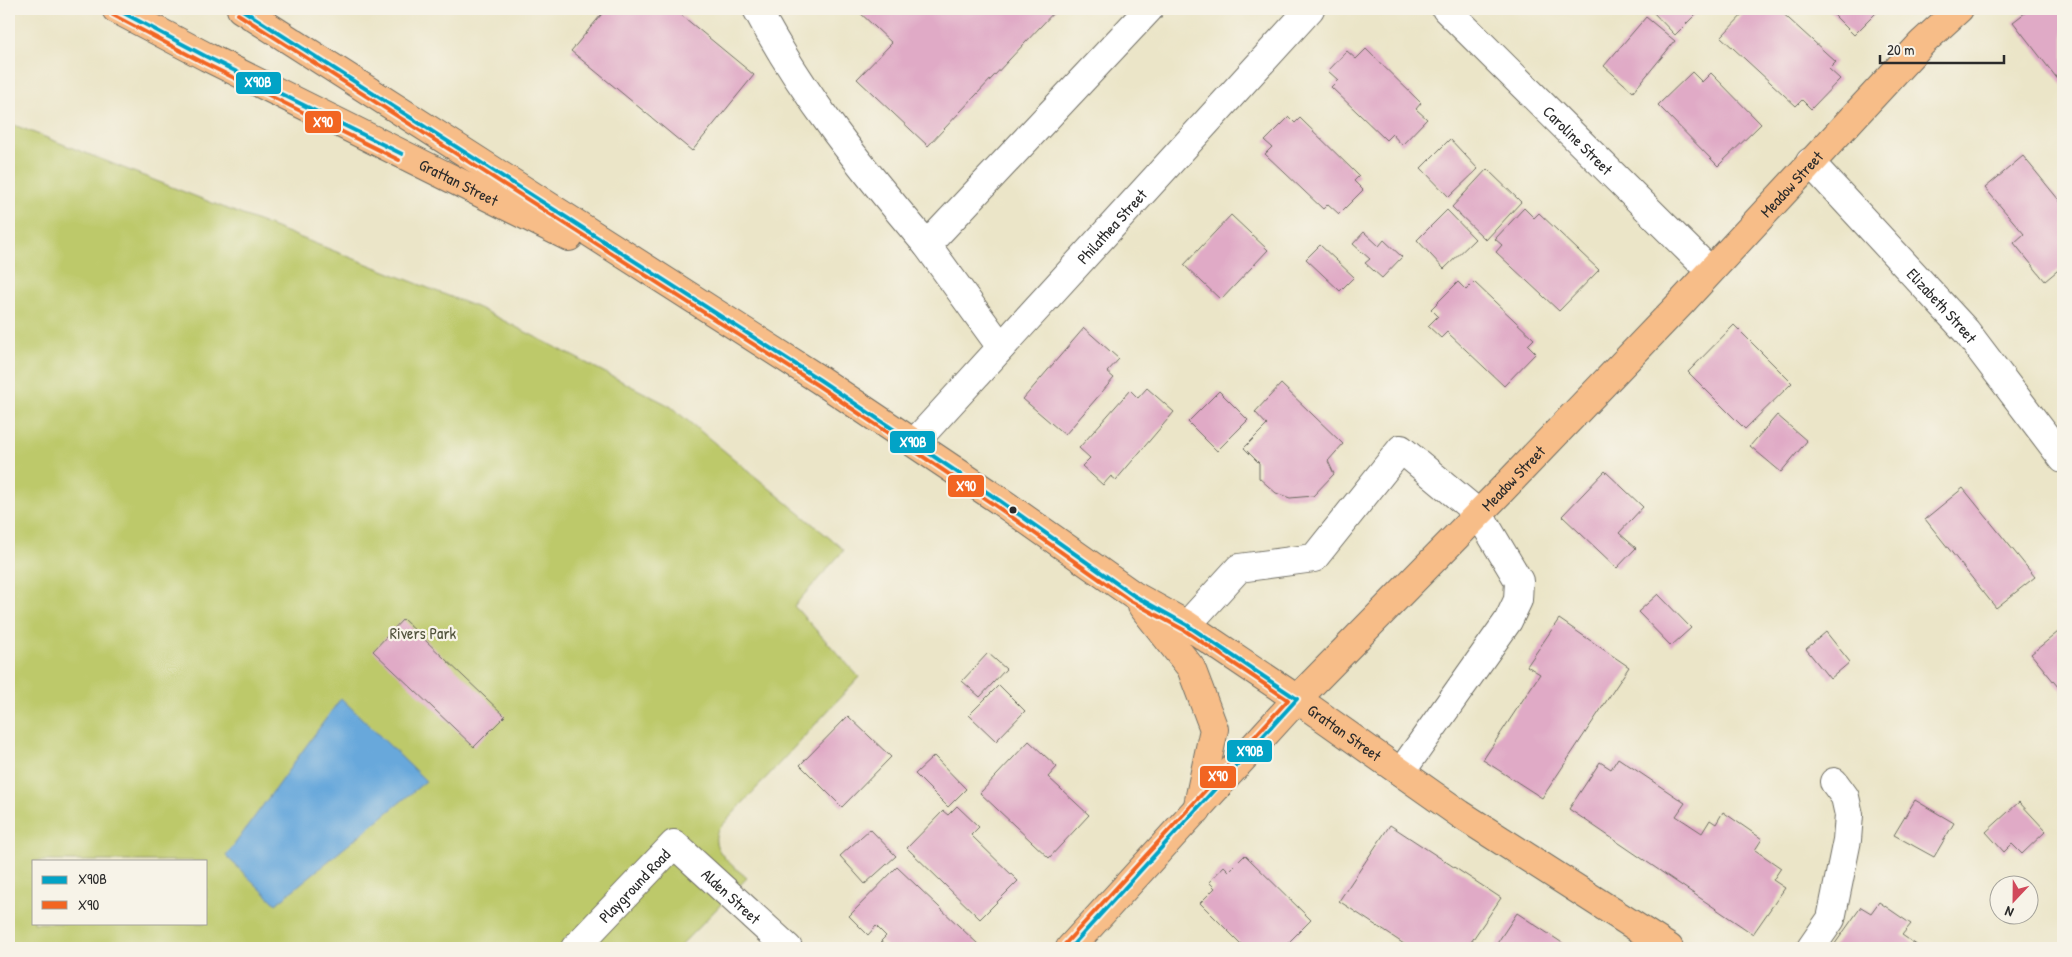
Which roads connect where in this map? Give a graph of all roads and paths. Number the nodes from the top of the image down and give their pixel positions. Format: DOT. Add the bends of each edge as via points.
graph roads {
  1 [pos="116,9"];
  2 [pos="241,9"];
  3 [pos="757,9"];
  4 [pos="1149,9"];
  5 [pos="1310,9"];
  6 [pos="1446,9"];
  7 [pos="1959,9"];
  8 [pos="1810,162"];
  9 [pos="927,245"];
  10 [pos="1710,271"];
  11 [pos="695,300"];
  12 [pos="1001,347"];
  13 [pos="915,442"];
  14 [pos="2063,459"];
  15 [pos="1479,514"];
  16 [pos="1133,595"];
  17 [pos="1187,625"];
  18 [pos="1297,699"];
  19 [pos="1401,772"];
  20 [pos="1834,782"];
  21 [pos="1197,811"];
  22 [pos="674,844"];
  23 [pos="575,948"];
  24 [pos="788,948"];
  25 [pos="1070,948"];
  26 [pos="1669,948"];
  27 [pos="1811,948"];
  1 -- 11 [label="main road, Grattan Street"];
  2 -- 11 [label="main road, Grattan Street"];
  3 -- 9 [label="street" via="774,42 850,152"];
  4 -- 9 [label="street"];
  5 -- 12 [label="street, Philathea Street"];
  6 -- 10 [label="street, Caroline Street"];
  7 -- 8 [label="main road, Meadow Street" via="1922,43"];
  8 -- 10 [label="main road, Meadow Street"];
  8 -- 14 [label="street, Elizabeth Street" via="1966,331"];
  9 -- 12 [label="street"];
  10 -- 15 [label="main road, Meadow Street"];
  11 -- 13 [label="main road, Grattan Street"];
  12 -- 13 [label="street, Philathea Street"];
  13 -- 16 [label="main road, Grattan Street"];
  15 -- 17 [label="street" via="1401,449 1314,558 1239,568"];
  15 -- 18 [label="main road, Meadow Street"];
  15 -- 19 [label="street" via="1519,581 1518,600 1508,621"];
  16 -- 17 [label="main road, Grattan Street"];
  16 -- 21 [label="main road" via="1191,668 1214,729"];
  17 -- 18 [label="main road, Grattan Street"];
  18 -- 19 [label="main road, Grattan Street"];
  18 -- 21 [label="main road, Meadow Street"];
  19 -- 26 [label="main road, Grattan Street" via="1460,814"];
  20 -- 27 [label="street" via="1845,797 1847,840 1831,919"];
  21 -- 25 [label="main road, Meadow Street"];
  22 -- 23 [label="street, Playground Road"];
  22 -- 24 [label="street, Alden Street"];
}
